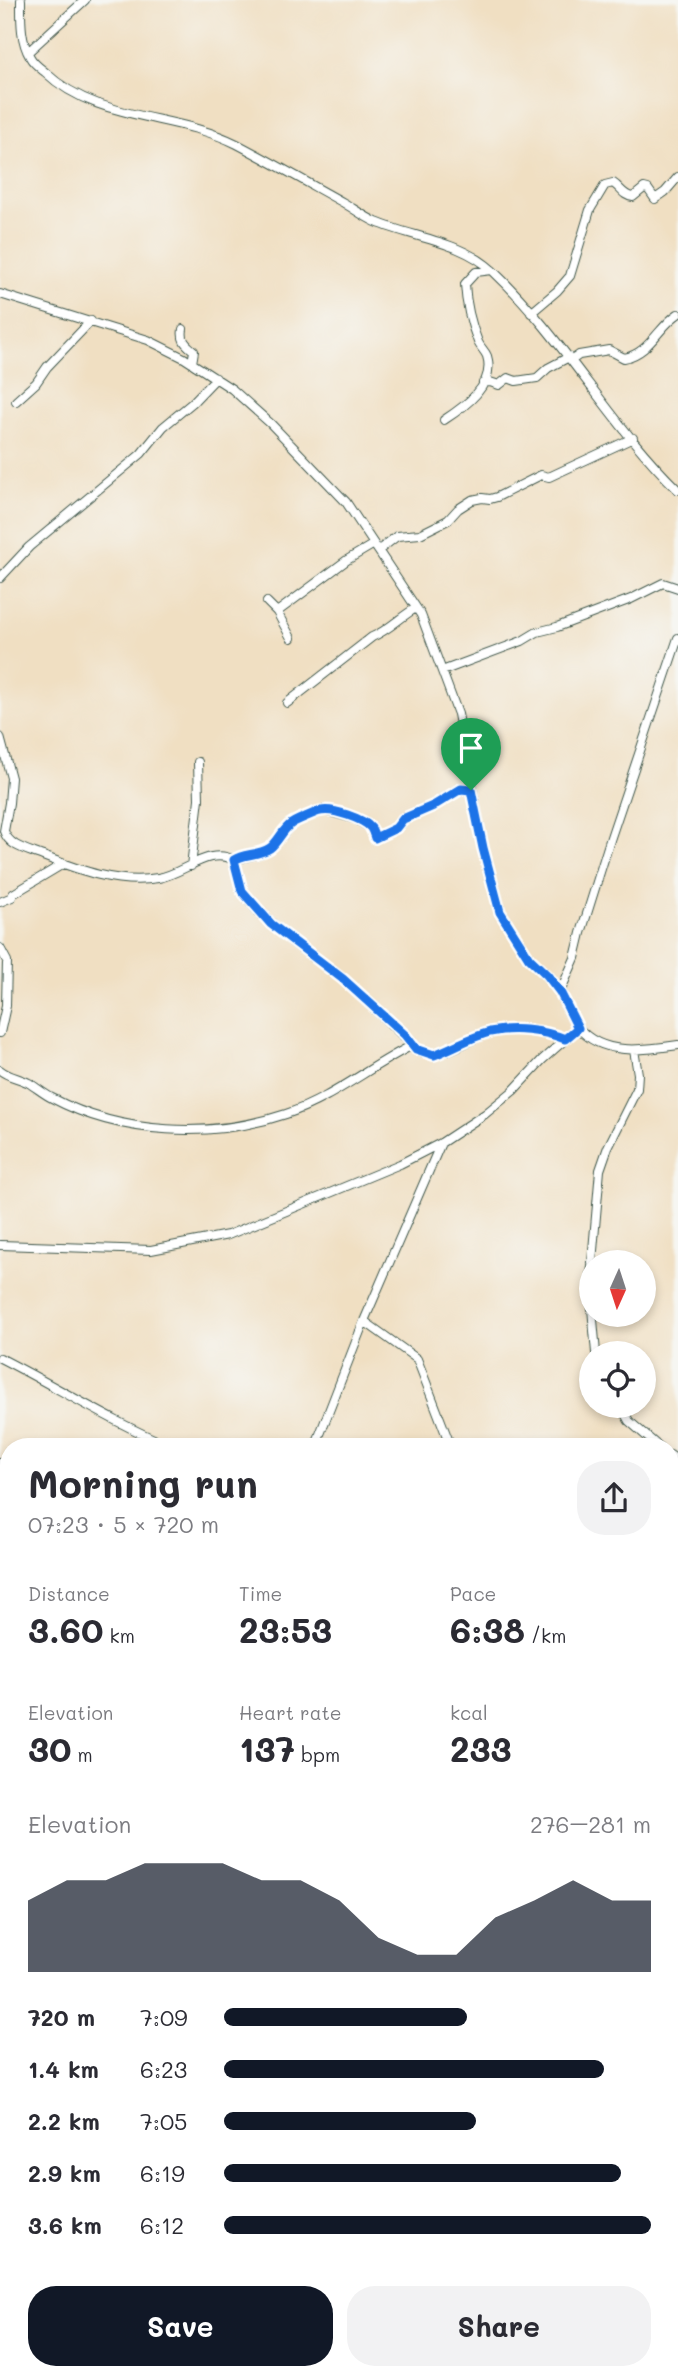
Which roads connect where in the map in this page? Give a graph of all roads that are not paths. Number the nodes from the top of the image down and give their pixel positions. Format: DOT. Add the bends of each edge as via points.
graph roads {
  1 [pos="21,0"];
  2 [pos="85,0"];
  3 [pos="28,52"];
  4 [pos="678,177"];
  5 [pos="492,270"];
  6 [pos="0,294"];
  7 [pos="531,313"];
  8 [pos="678,314"];
  9 [pos="91,321"];
  10 [pos="183,329"];
  11 [pos="571,358"];
  12 [pos="192,363"];
  13 [pos="216,378"];
  14 [pos="483,383"];
  15 [pos="16,401"];
  16 [pos="444,420"];
  17 [pos="633,438"];
  18 [pos="678,490"];
  19 [pos="377,547"];
  20 [pos="0,578"];
  21 [pos="678,588"];
  22 [pos="267,603"];
  23 [pos="416,608"];
  24 [pos="277,612"];
  25 [pos="290,638"];
  26 [pos="678,638"];
  27 [pos="442,671"];
  28 [pos="287,703"];
  29 [pos="0,737"];
  30 [pos="198,762"];
  31 [pos="471,790"];
  32 [pos="234,860"];
  33 [pos="64,864"];
  34 [pos="191,866"];
  35 [pos="0,902"];
  36 [pos="0,948"];
  37 [pos="560,992"];
  38 [pos="578,1028"];
  39 [pos="0,1033"];
  40 [pos="565,1039"];
  41 [pos="413,1045"];
  42 [pos="678,1045"];
  43 [pos="634,1050"];
  44 [pos="0,1070"];
  45 [pos="441,1143"];
  46 [pos="0,1245"];
  47 [pos="593,1250"];
  48 [pos="364,1321"];
  49 [pos="0,1358"];
  50 [pos="627,1418"];
  51 [pos="153,1438"];
  52 [pos="318,1438"];
  53 [pos="447,1438"];
  54 [pos="649,1438"];
  1 -- 3 [label="street"];
  2 -- 3 [label="street"];
  3 -- 5 [label="street" via="51,78 78,95 234,143 375,222 435,241"];
  4 -- 7 [label="street" via="655,199 648,189 632,197 613,183 605,185 590,211 570,276"];
  5 -- 7 [label="street"];
  5 -- 14 [label="street" via="476,272 465,284 479,345 487,355"];
  6 -- 9 [label="street"];
  7 -- 11 [label="street"];
  8 -- 11 [label="street" via="633,356 624,358 609,350"];
  9 -- 12 [label="street" via="148,340"];
  9 -- 15 [label="street"];
  10 -- 12 [label="street" via="185,344 194,351"];
  11 -- 14 [label="street" via="548,368 537,379"];
  11 -- 17 [label="street"];
  12 -- 13 [label="street"];
  13 -- 19 [label="street" via="320,473"];
  13 -- 20 [label="street" via="141,454 18,556"];
  14 -- 16 [label="street" via="464,407"];
  17 -- 18 [label="street"];
  17 -- 19 [label="street" via="549,477 541,475 497,497 472,500 448,520 420,534 397,536"];
  19 -- 23 [label="street"];
  19 -- 24 [label="street" via="347,560"];
  21 -- 27 [label="street" via="663,583"];
  22 -- 24 [label="street"];
  23 -- 27 [label="street"];
  23 -- 28 [label="street"];
  24 -- 25 [label="street"];
  26 -- 37 [label="street"];
  27 -- 31 [label="street" via="458,714"];
  29 -- 33 [label="street" via="11,778 6,839"];
  30 -- 34 [label="street"];
  31 -- 32 [label="street" via="461,789 375,838 371,828 356,819 323,810 290,824 270,848"];
  31 -- 37 [label="street" via="500,912 529,958"];
  32 -- 34 [label="street" via="219,855"];
  32 -- 41 [label="street" via="242,891 256,909 343,979"];
  33 -- 34 [label="street" via="107,877 144,880"];
  33 -- 35 [label="street"];
  36 -- 39 [label="street" via="7,961"];
  37 -- 38 [label="street"];
  38 -- 40 [label="street"];
  38 -- 43 [label="street" via="606,1046"];
  40 -- 41 [label="street" via="548,1032 490,1032 434,1055"];
  40 -- 45 [label="street" via="513,1091"];
  41 -- 44 [label="street" via="288,1114 246,1125 177,1130 110,1121 52,1098"];
  42 -- 43 [label="street"];
  43 -- 47 [label="street" via="637,1089 600,1170"];
  45 -- 46 [label="street" via="334,1192 228,1235 195,1243 151,1250"];
  45 -- 48 [label="street"];
  48 -- 52 [label="street"];
  48 -- 53 [label="street" via="416,1359"];
  49 -- 51 [label="street"];
  50 -- 54 [label="street"];
}
